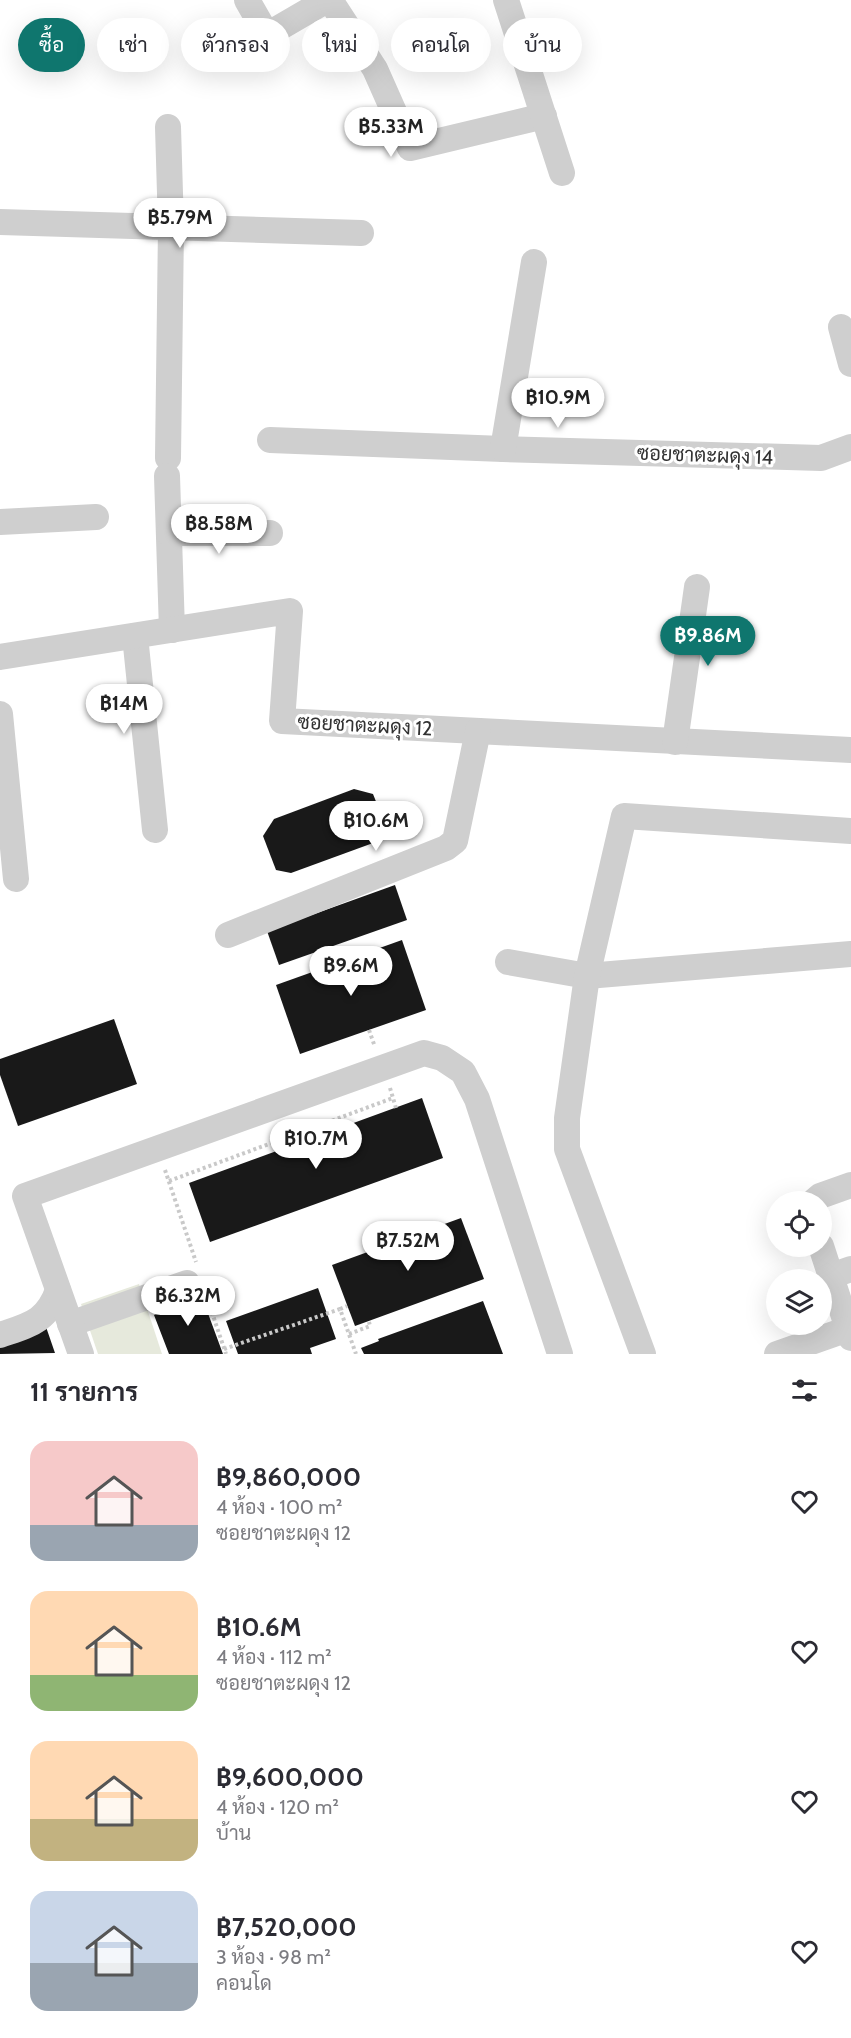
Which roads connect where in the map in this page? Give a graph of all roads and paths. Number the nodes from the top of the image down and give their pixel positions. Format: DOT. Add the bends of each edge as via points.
graph roads {
  1 [pos="247,0"];
  2 [pos="328,0"];
  3 [pos="506,0"];
  4 [pos="544,116"];
  5 [pos="168,127"];
  6 [pos="562,172"];
  7 [pos="0,222"];
  8 [pos="171,227"];
  9 [pos="361,233"];
  10 [pos="534,262"];
  11 [pos="841,327"];
  12 [pos="851,364"];
  13 [pos="270,440"];
  14 [pos="851,447"];
  15 [pos="503,449"];
  16 [pos="96,518"];
  17 [pos="0,522"];
  18 [pos="169,533"];
  19 [pos="270,533"];
  20 [pos="697,587"];
  21 [pos="172,630"];
  22 [pos="135,636"];
  23 [pos="0,657"];
  24 [pos="0,714"];
  25 [pos="478,731"];
  26 [pos="675,742"];
  27 [pos="851,750"];
  28 [pos="156,830"];
  29 [pos="851,831"];
  30 [pos="16,879"];
  31 [pos="228,935"];
  32 [pos="851,954"];
  33 [pos="508,962"];
  34 [pos="587,976"];
  35 [pos="393,1098"];
  36 [pos="158,1148"];
  37 [pos="169,1180"];
  38 [pos="851,1185"];
  39 [pos="832,1192"];
  40 [pos="829,1257"];
  41 [pos="841,1273"];
  42 [pos="197,1282"];
  43 [pos="58,1290"];
  44 [pos="347,1306"];
  45 [pos="340,1309"];
  46 [pos="369,1322"];
  47 [pos="70,1324"];
  48 [pos="349,1334"];
  49 [pos="849,1334"];
  50 [pos="0,1335"];
  51 [pos="225,1352"];
  52 [pos="81,1354"];
  53 [pos="357,1354"];
  54 [pos="560,1354"];
  55 [pos="644,1354"];
  56 [pos="777,1354"];
  1 -- 2 [label="street" via="267,36"];
  2 -- 4 [label="street" via="375,69 410,148"];
  3 -- 4 [label="street"];
  4 -- 6 [label="street"];
  5 -- 8 [label="street"];
  7 -- 8 [label="street"];
  8 -- 9 [label="street"];
  8 -- 18 [label="street"];
  10 -- 15 [label="street"];
  11 -- 12 [label="street"];
  13 -- 15 [label="street, ซอยชาตะผดุง 14"];
  14 -- 15 [label="street, ซอยชาตะผดุง 14" via="821,458"];
  16 -- 17 [label="street"];
  18 -- 19 [label="street"];
  18 -- 21 [label="street"];
  20 -- 26 [label="street"];
  21 -- 22 [label="street, ซอยชาตะผดุง 12"];
  21 -- 25 [label="street, ซอยชาตะผดุง 12" via="290,611 282,721"];
  22 -- 23 [label="street, ซอยชาตะผดุง 12"];
  22 -- 28 [label="street"];
  24 -- 30 [label="street"];
  25 -- 26 [label="street, ซอยชาตะผดุง 12"];
  25 -- 31 [label="street" via="455,841 446,848"];
  26 -- 27 [label="street, ซอยชาตะผดุง 12"];
  29 -- 34 [label="street" via="624,816"];
  32 -- 34 [label="street"];
  33 -- 34 [label="street"];
  34 -- 55 [label="street" via="567,1118 567,1149"];
  35 -- 37 [label="path"];
  36 -- 37 [label="path"];
  36 -- 43 [label="street" via="25,1196"];
  36 -- 54 [label="street" via="424,1053 442,1058 463,1072 477,1099"];
  37 -- 42 [label="path"];
  38 -- 39 [label="street"];
  40 -- 41 [label="street"];
  41 -- 49 [label="street"];
  42 -- 47 [label="street"];
  42 -- 51 [label="path"];
  43 -- 47 [label="street"];
  43 -- 50 [label="street" via="46,1315"];
  44 -- 45 [label="path"];
  45 -- 48 [label="path"];
  45 -- 51 [label="path"];
  46 -- 48 [label="path" via="370,1326"];
  47 -- 52 [label="street"];
  48 -- 53 [label="path"];
  49 -- 56 [label="street"];
}
